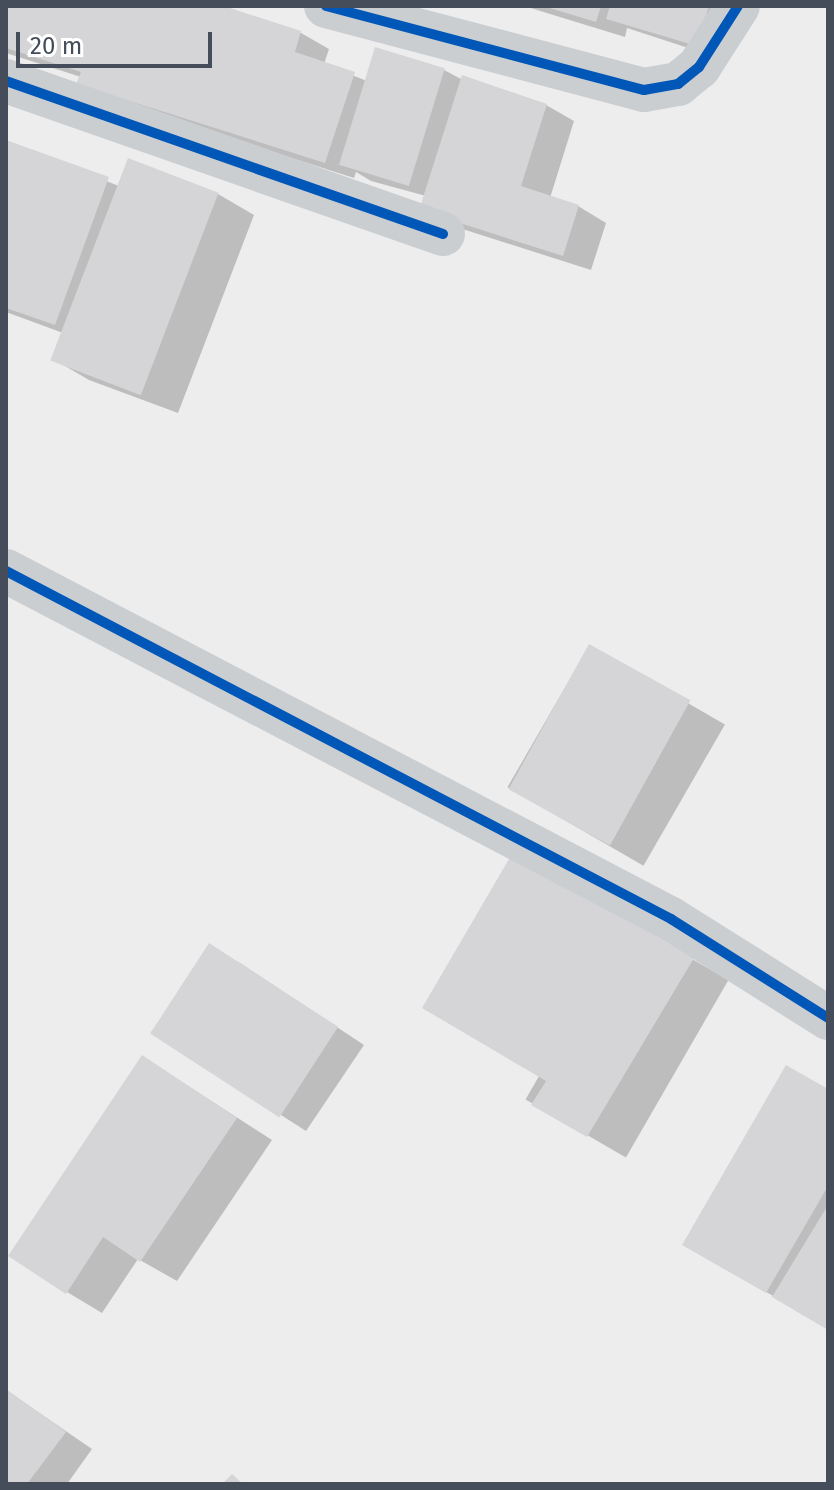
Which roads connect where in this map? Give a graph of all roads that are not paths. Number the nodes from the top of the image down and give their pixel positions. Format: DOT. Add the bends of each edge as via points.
graph roads {
  1 [pos="326,6"];
  2 [pos="738,6"];
  3 [pos="6,81"];
  4 [pos="443,234"];
  5 [pos="6,571"];
  6 [pos="828,1018"];
  1 -- 2 [label="street" via="644,90 678,84 699,67"];
  3 -- 4 [label="street"];
  5 -- 6 [label="street" via="671,919"];
}
